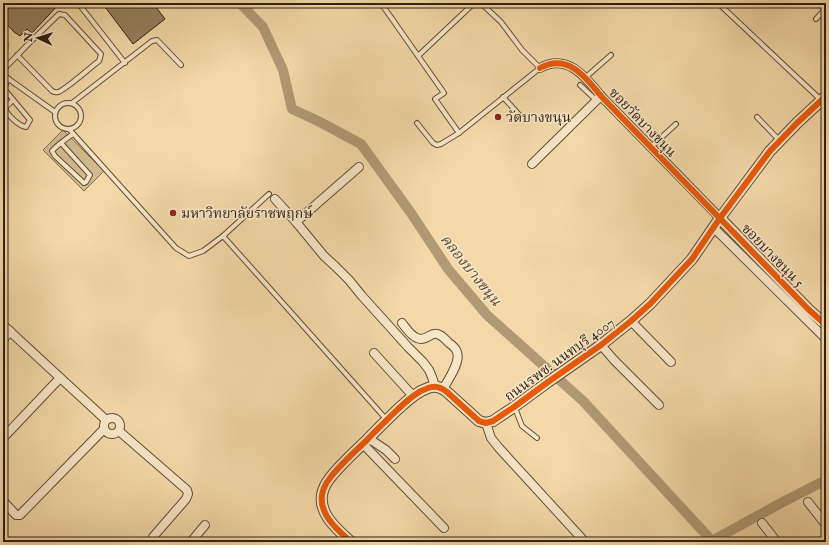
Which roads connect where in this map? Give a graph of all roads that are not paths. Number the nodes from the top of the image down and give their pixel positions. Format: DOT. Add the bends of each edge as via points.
graph roads {
  1 [pos="78,3"];
  2 [pos="718,3"];
  3 [pos="824,3"];
  4 [pos="383,6"];
  5 [pos="826,6"];
  6 [pos="816,19"];
  7 [pos="3,36"];
  8 [pos="3,53"];
  9 [pos="611,55"];
  10 [pos="17,56"];
  11 [pos="418,56"];
  12 [pos="125,63"];
  13 [pos="181,65"];
  14 [pos="540,68"];
  15 [pos="3,70"];
  16 [pos="3,75"];
  17 [pos="586,77"];
  18 [pos="8,78"];
  19 [pos="580,85"];
  20 [pos="503,97"];
  21 [pos="599,98"];
  22 [pos="824,98"];
  23 [pos="12,100"];
  24 [pos="72,103"];
  25 [pos="55,112"];
  26 [pos="757,117"];
  27 [pos="524,120"];
  28 [pos="417,123"];
  29 [pos="676,124"];
  30 [pos="69,129"];
  31 [pos="459,132"];
  32 [pos="73,134"];
  33 [pos="780,141"];
  34 [pos="61,143"];
  35 [pos="650,147"];
  36 [pos="532,164"];
  37 [pos="358,167"];
  38 [pos="272,197"];
  39 [pos="720,218"];
  40 [pos="296,222"];
  41 [pos="714,228"];
  42 [pos="223,236"];
  43 [pos="631,321"];
  44 [pos="402,323"];
  45 [pos="3,325"];
  46 [pos="826,325"];
  47 [pos="10,332"];
  48 [pos="826,339"];
  49 [pos="3,340"];
  50 [pos="601,345"];
  51 [pos="374,353"];
  52 [pos="671,362"];
  53 [pos="60,378"];
  54 [pos="439,387"];
  55 [pos="413,396"];
  56 [pos="659,404"];
  57 [pos="514,407"];
  58 [pos="106,420"];
  59 [pos="387,420"];
  60 [pos="486,423"];
  61 [pos="104,429"];
  62 [pos="119,431"];
  63 [pos="3,438"];
  64 [pos="537,438"];
  65 [pos="365,441"];
  66 [pos="395,459"];
  67 [pos="3,501"];
  68 [pos="808,502"];
  69 [pos="762,523"];
  70 [pos="826,525"];
  71 [pos="205,526"];
  72 [pos="444,528"];
  73 [pos="153,542"];
  74 [pos="191,542"];
  75 [pos="351,542"];
  76 [pos="585,542"];
  77 [pos="777,542"];
  1 -- 12 [label="lane"];
  2 -- 22 [label="lane"];
  3 -- 5 [label="street"];
  4 -- 11 [label="lane"];
  5 -- 6 [label="lane"];
  7 -- 8 [label="lane" via="6,44"];
  9 -- 17 [label="lane"];
  10 -- 10 [label="lane" via="59,14 65,15 100,54 99,61 57,93"];
  10 -- 15 [label="lane"];
  11 -- 14 [label="lane" via="472,5 483,5"];
  11 -- 31 [label="lane" via="444,93 435,99"];
  12 -- 13 [label="lane" via="152,41 157,40"];
  12 -- 24 [label="lane"];
  14 -- 17 [label="street, ซอยวัดบางขนุน" via="560,63 568,65"];
  14 -- 20 [label="lane"];
  16 -- 18 [label="lane"];
  17 -- 21 [label="street, ซอยวัดบางขนุน"];
  18 -- 23 [label="lane" via="5,90"];
  18 -- 25 [label="lane"];
  19 -- 21 [label="lane"];
  20 -- 27 [label="lane"];
  20 -- 31 [label="lane"];
  21 -- 35 [label="street, ซอยวัดบางขนุน"];
  21 -- 36 [label="street"];
  22 -- 33 [label="street, ถนนรพช. นนทบุรี 4007"];
  23 -- 23 [label="lane" via="30,120 25,127 6,112 5,108"];
  24 -- 25 [label="lane" via="62,104"];
  24 -- 30 [label="lane" via="79,109 81,118 77,126"];
  25 -- 30 [label="lane" via="54,117 59,126"];
  26 -- 33 [label="lane"];
  28 -- 31 [label="lane" via="437,145"];
  29 -- 35 [label="lane"];
  30 -- 32 [label="lane"];
  32 -- 34 [label="lane"];
  32 -- 42 [label="lane" via="176,248 190,256 203,251"];
  33 -- 39 [label="street, ถนนรพช. นนทบุรี 4007"];
  34 -- 34 [label="lane" via="53,149 55,156 84,183 86,182 90,175"];
  35 -- 39 [label="street, ซอยวัดบางขนุน"];
  37 -- 40 [label="street"];
  38 -- 40 [label="street"];
  38 -- 42 [label="lane"];
  39 -- 41 [label="street, ถนนรพช. นนทบุรี 4007"];
  39 -- 46 [label="street, ซอยบางขนุน 5"];
  40 -- 54 [label="street" via="324,256 423,362"];
  41 -- 43 [label="street, ถนนรพช. นนทบุรี 4007" via="692,259"];
  41 -- 48 [label="street"];
  42 -- 59 [label="lane"];
  43 -- 50 [label="street, ถนนรพช. นนทบุรี 4007"];
  43 -- 52 [label="street"];
  44 -- 54 [label="street" via="418,339 434,334 442,336 457,352 457,364"];
  45 -- 47 [label="street"];
  47 -- 49 [label="street"];
  47 -- 53 [label="street"];
  50 -- 56 [label="street"];
  50 -- 57 [label="street, ถนนรพช. นนทบุรี 4007"];
  51 -- 55 [label="street"];
  53 -- 58 [label="street"];
  53 -- 63 [label="street"];
  54 -- 55 [label="street" via="427,388"];
  54 -- 60 [label="street" via="475,419"];
  55 -- 59 [label="street"];
  57 -- 60 [label="street, ถนนรพช. นนทบุรี 4007"];
  57 -- 64 [label="lane" via="522,426"];
  58 -- 61 [label="street"];
  58 -- 62 [label="street" via="118,420"];
  59 -- 65 [label="street"];
  60 -- 76 [label="street" via="491,438 499,448"];
  61 -- 62 [label="street" via="113,435"];
  61 -- 67 [label="street" via="20,515 16,515"];
  62 -- 73 [label="street" via="187,490 186,499 153,537"];
  65 -- 66 [label="street" via="386,450"];
  65 -- 72 [label="street"];
  65 -- 75 [label="street" via="329,478 322,495 322,505 329,520"];
  68 -- 70 [label="street"];
  69 -- 77 [label="street"];
  71 -- 74 [label="street"];
}
